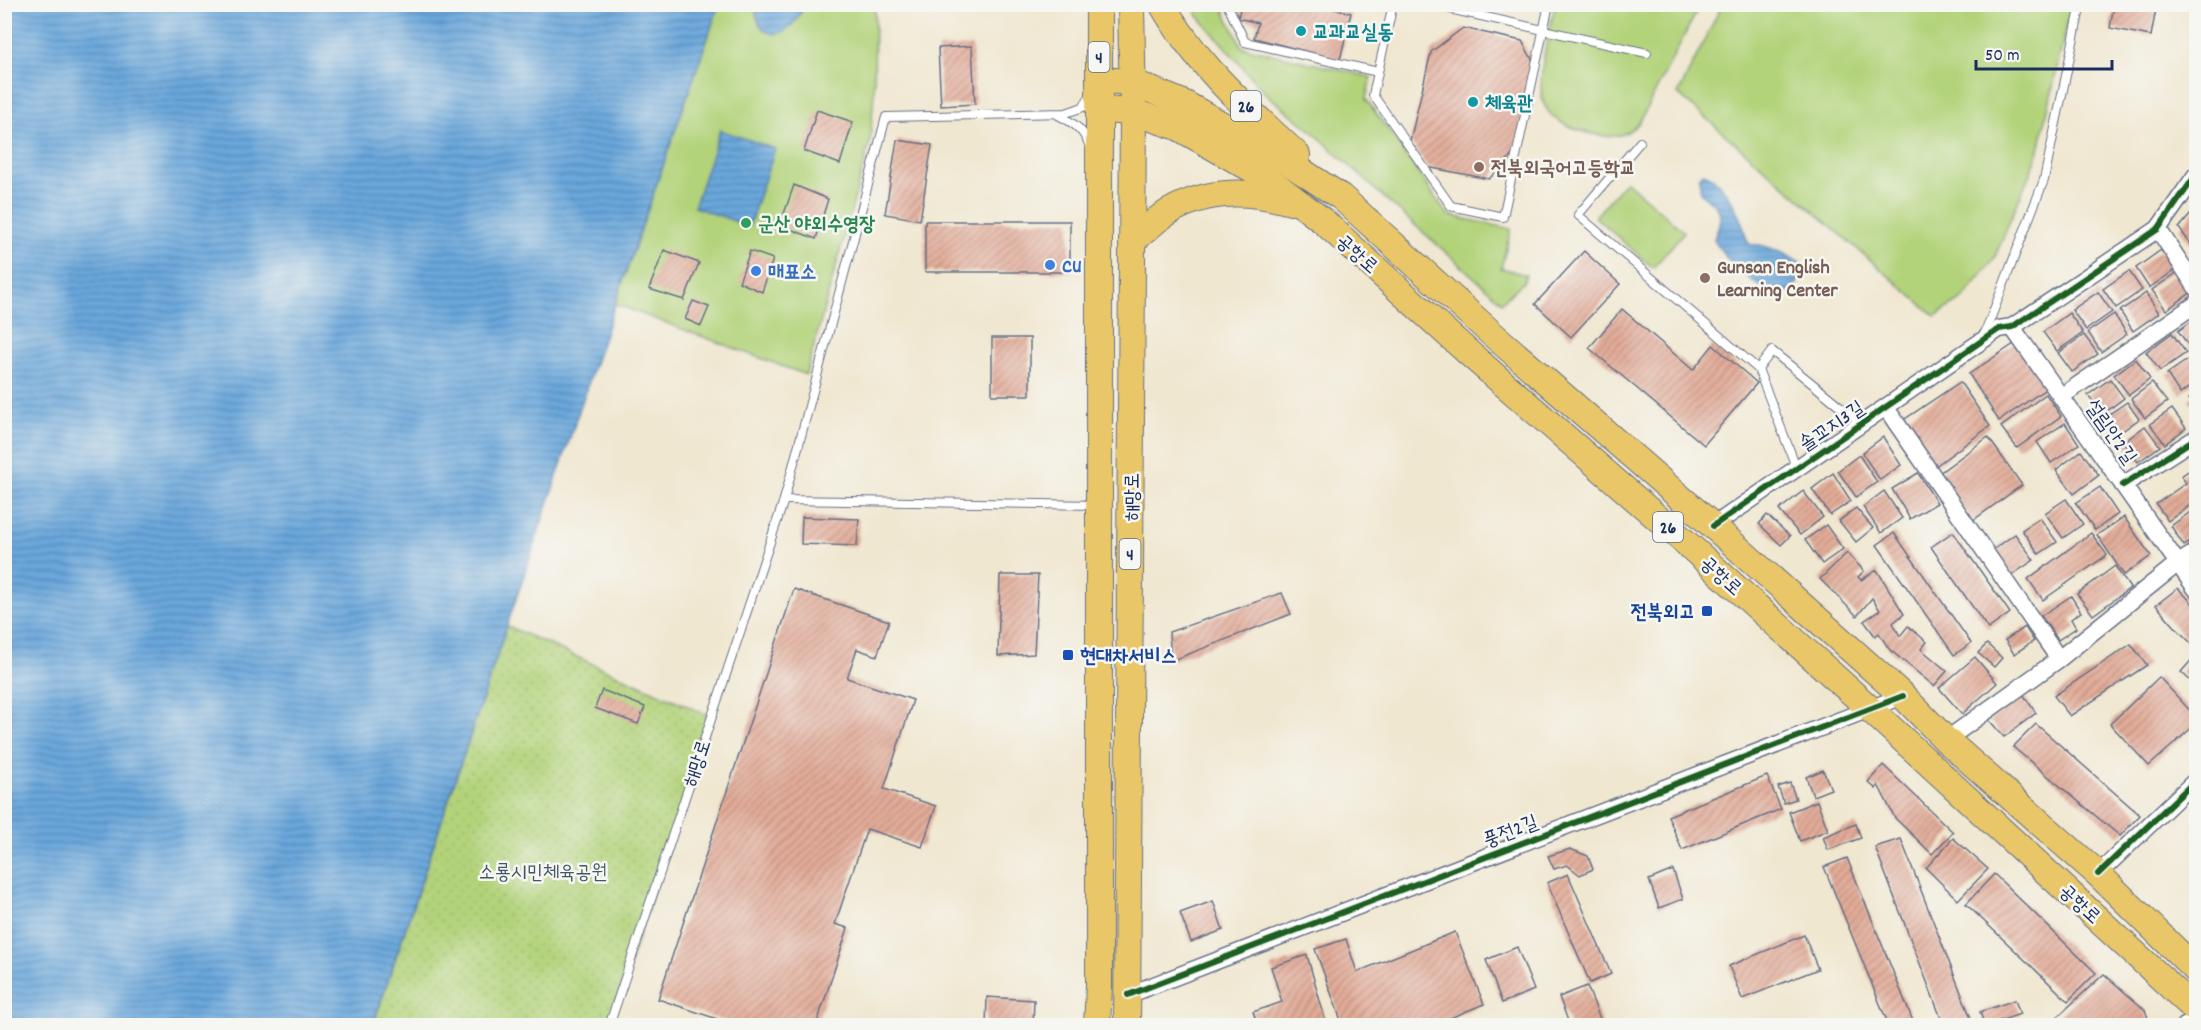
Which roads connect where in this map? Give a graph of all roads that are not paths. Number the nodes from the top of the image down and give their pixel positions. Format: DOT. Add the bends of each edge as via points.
graph roads {
  1 [pos="1098,4"];
  2 [pos="1131,4"];
  3 [pos="1162,4"];
  4 [pos="1227,4"];
  5 [pos="1393,4"];
  6 [pos="1428,4"];
  7 [pos="1549,4"];
  8 [pos="2081,4"];
  9 [pos="1454,7"];
  10 [pos="1544,30"];
  11 [pos="1647,53"];
  12 [pos="1378,72"];
  13 [pos="1100,80"];
  14 [pos="1132,82"];
  15 [pos="1100,110"];
  16 [pos="1133,112"];
  17 [pos="1055,114"];
  18 [pos="1640,142"];
  19 [pos="1100,169"];
  20 [pos="2196,175"];
  21 [pos="1341,197"];
  22 [pos="1302,204"];
  23 [pos="2158,229"];
  24 [pos="1132,242"];
  25 [pos="2196,287"];
  26 [pos="2196,304"];
  27 [pos="2012,327"];
  28 [pos="1975,346"];
  29 [pos="1758,369"];
  30 [pos="2062,396"];
  31 [pos="1886,408"];
  32 [pos="1862,424"];
  33 [pos="2196,438"];
  34 [pos="1797,469"];
  35 [pos="2123,485"];
  36 [pos="784,500"];
  37 [pos="1099,505"];
  38 [pos="1713,526"];
  39 [pos="2196,552"];
  40 [pos="2178,563"];
  41 [pos="2196,589"];
  42 [pos="2059,659"];
  43 [pos="1903,696"];
  44 [pos="1870,709"];
  45 [pos="1946,740"];
  46 [pos="2196,780"];
  47 [pos="2098,874"];
  48 [pos="2196,970"];
  49 [pos="1128,995"];
  50 [pos="2196,1010"];
  51 [pos="2196,1021"];
  52 [pos="609,1026"];
  53 [pos="1097,1026"];
  54 [pos="1127,1026"];
  55 [pos="2185,1026"];
  1 -- 13 [label="main road, 해망로 / 4"];
  2 -- 14 [label="main road, 해망로 / 4"];
  3 -- 21 [label="main road, 26" via="1176,30 1207,67"];
  4 -- 12 [label="lane" via="1245,42"];
  5 -- 12 [label="lane"];
  6 -- 9 [label="lane"];
  7 -- 10 [label="lane"];
  8 -- 28 [label="lane" via="2044,180"];
  9 -- 10 [label="lane"];
  10 -- 11 [label="lane"];
  10 -- 12 [label="lane" via="1503,217 1451,206 1373,95"];
  13 -- 14 [label="main road, 공항로"];
  13 -- 15 [label="main road, 해망로 / 4"];
  13 -- 17 [label="lane" via="1083,107"];
  14 -- 16 [label="main road, 해망로 / 4"];
  14 -- 21 [label="main road, 공항로" via="1185,104 1280,157"];
  15 -- 16 [label="main road, 공항로 / 26"];
  15 -- 19 [label="main road, 해망로 / 4"];
  16 -- 22 [label="main road, 공항로 / 26" via="1178,127 1264,176"];
  16 -- 24 [label="main road, 해망로 / 4"];
  17 -- 19 [label="lane" via="1074,123 1086,136"];
  17 -- 36 [label="lane, 해망로" via="886,117"];
  18 -- 29 [label="lane" via="1578,215"];
  19 -- 37 [label="main road, 해망로 / 4"];
  20 -- 23 [label="street"];
  21 -- 38 [label="main road, 공항로 / 26"];
  22 -- 24 [label="main road" via="1262,194 1236,192 1211,196 1187,202 1160,217"];
  22 -- 44 [label="main road, 공항로 / 26"];
  23 -- 25 [label="street"];
  23 -- 27 [label="street, 솔꼬지3길"];
  24 -- 49 [label="main road, 해망로 / 4"];
  26 -- 30 [label="street"];
  27 -- 28 [label="street, 솔꼬지3길" via="1999,328"];
  27 -- 30 [label="street, 설림안2길"];
  28 -- 31 [label="street, 솔꼬지3길"];
  29 -- 32 [label="lane" via="1772,351"];
  29 -- 34 [label="lane"];
  30 -- 35 [label="street, 설림안2길"];
  31 -- 32 [label="street, 솔꼬지3길"];
  31 -- 42 [label="street"];
  32 -- 34 [label="street, 솔꼬지3길"];
  33 -- 35 [label="street"];
  34 -- 38 [label="street, 솔꼬지3길"];
  35 -- 40 [label="street, 설림안2길"];
  36 -- 37 [label="lane, 해망로"];
  36 -- 52 [label="lane, 해망로"];
  37 -- 53 [label="main road, 해망로 / 4"];
  38 -- 43 [label="main road, 공항로 / 26"];
  39 -- 40 [label="street"];
  40 -- 41 [label="street, 설림안2길"];
  40 -- 42 [label="street"];
  42 -- 45 [label="street"];
  43 -- 44 [label="street, 풍전2길"];
  43 -- 45 [label="main road, 공항로 / 26"];
  44 -- 49 [label="street, 풍전2길"];
  44 -- 50 [label="main road, 공항로 / 26"];
  45 -- 47 [label="main road, 공항로 / 26"];
  46 -- 47 [label="street"];
  47 -- 48 [label="main road, 공항로 / 26"];
  49 -- 54 [label="main road, 해망로 / 4"];
  51 -- 55 [label="street"];
}
